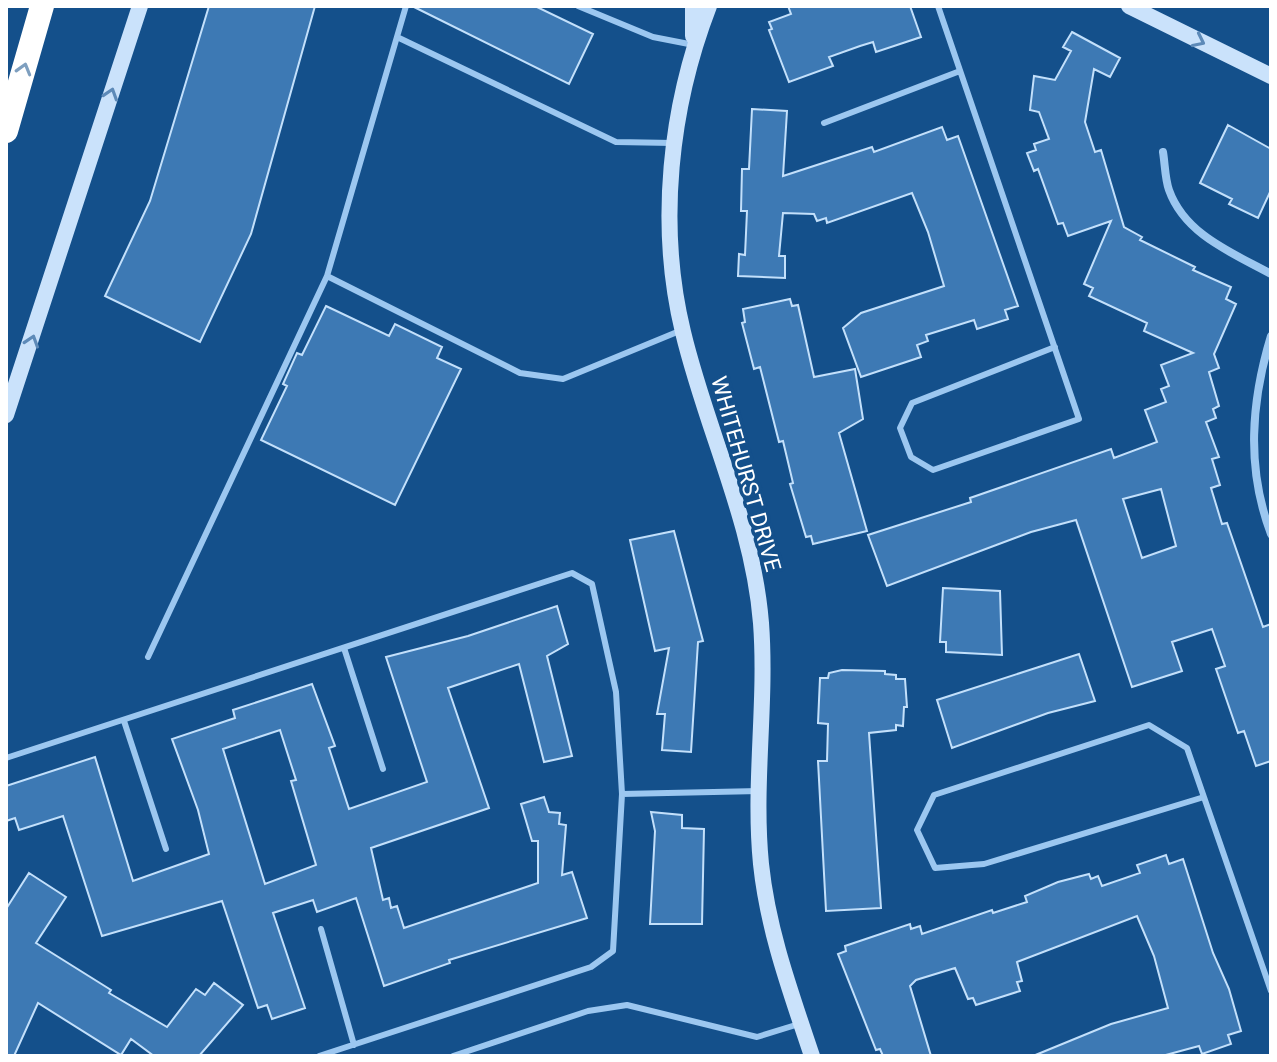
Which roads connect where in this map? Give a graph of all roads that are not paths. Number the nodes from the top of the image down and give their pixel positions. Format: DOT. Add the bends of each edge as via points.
graph roads {
  1 [pos="42,6"];
  2 [pos="140,6"];
  3 [pos="406,6"];
  4 [pos="578,6"];
  5 [pos="693,6"];
  6 [pos="709,6"];
  7 [pos="938,6"];
  8 [pos="1129,6"];
  9 [pos="397,37"];
  10 [pos="694,45"];
  11 [pos="960,71"];
  12 [pos="1271,76"];
  13 [pos="824,123"];
  14 [pos="6,131"];
  15 [pos="673,143"];
  16 [pos="1163,152"];
  17 [pos="1271,274"];
  18 [pos="327,276"];
  19 [pos="682,330"];
  20 [pos="1271,336"];
  21 [pos="1055,347"];
  22 [pos="6,415"];
  23 [pos="1271,534"];
  24 [pos="344,648"];
  25 [pos="148,657"];
  26 [pos="124,721"];
  27 [pos="6,758"];
  28 [pos="383,769"];
  29 [pos="759,791"];
  30 [pos="622,794"];
  31 [pos="1204,797"];
  32 [pos="166,849"];
  33 [pos="321,929"];
  34 [pos="1271,991"];
  35 [pos="801,1023"];
  36 [pos="354,1045"];
  37 [pos="319,1056"];
  38 [pos="453,1056"];
  39 [pos="812,1056"];
  14 -- 1 [label="highway, one-way"];
  22 -- 2 [label="street, one-way"];
  3 -- 9 [label="lane"];
  4 -- 10 [label="lane" via="653,37"];
  5 -- 10 [label="street, WHITEHURST DRIVE"];
  6 -- 10 [label="street, WHITEHURST DRIVE"];
  7 -- 11 [label="lane"];
  8 -- 12 [label="street, one-way"];
  9 -- 15 [label="lane" via="616,142"];
  9 -- 18 [label="lane"];
  10 -- 15 [label="street, WHITEHURST DRIVE"];
  11 -- 13 [label="lane"];
  11 -- 21 [label="lane"];
  15 -- 19 [label="street, WHITEHURST DRIVE" via="672,263"];
  16 -- 17 [label="street" via="1169,191 1186,220 1211,242"];
  18 -- 19 [label="lane" via="520,373 563,379"];
  18 -- 25 [label="lane"];
  19 -- 29 [label="street, WHITEHURST DRIVE" via="752,566 761,623"];
  20 -- 23 [label="street" via="1256,385 1253,445 1262,511"];
  21 -- 21 [label="lane" via="1079,419 933,470 911,457 900,428 912,403"];
  24 -- 26 [label="lane"];
  24 -- 28 [label="lane"];
  24 -- 30 [label="lane" via="572,573 592,584 616,692"];
  26 -- 27 [label="lane"];
  26 -- 32 [label="lane"];
  29 -- 30 [label="lane"];
  29 -- 35 [label="street, WHITEHURST DRIVE" via="761,864 772,935"];
  30 -- 36 [label="lane" via="613,951 591,967"];
  31 -- 31 [label="lane" via="1187,748 1149,725 934,795 917,830 935,868 984,864"];
  31 -- 34 [label="lane"];
  33 -- 36 [label="lane"];
  35 -- 38 [label="lane" via="757,1037 627,1005 588,1011"];
  35 -- 39 [label="street, WHITEHURST DRIVE"];
  36 -- 37 [label="lane"];
}
